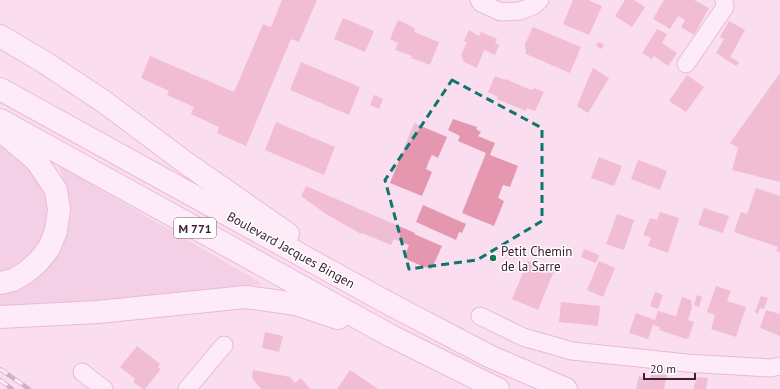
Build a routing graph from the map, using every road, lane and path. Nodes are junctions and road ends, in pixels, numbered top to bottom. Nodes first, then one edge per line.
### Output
1 (479, 0) edge
2 (540, 0) edge
3 (724, 0) edge
4 (0, 36) edge
5 (686, 64) dead end
6 (0, 89) edge
7 (0, 120) edge
8 (0, 130) edge
9 (0, 283) edge
10 (386, 302) junction
11 (480, 316) dead end
12 (0, 318) edge
13 (391, 336) junction
14 (224, 345) dead end
15 (780, 366) edge
16 (82, 372) dead end
17 (104, 389) edge
18 (187, 389) edge
19 (498, 389) edge
20 (566, 389) edge

1 - 2 street
3 - 5 street
4 - 10 highway
6 - 10 highway, Boulevard Jacques Bingen / M 771
7 - 13 highway, Boulevard Jacques Bingen / M 771
8 - 9 highway
10 - 20 highway, Boulevard Jacques Bingen / M 771
11 - 15 street
12 - 13 highway
13 - 19 highway, Boulevard Jacques Bingen / M 771
14 - 18 street
16 - 17 street

